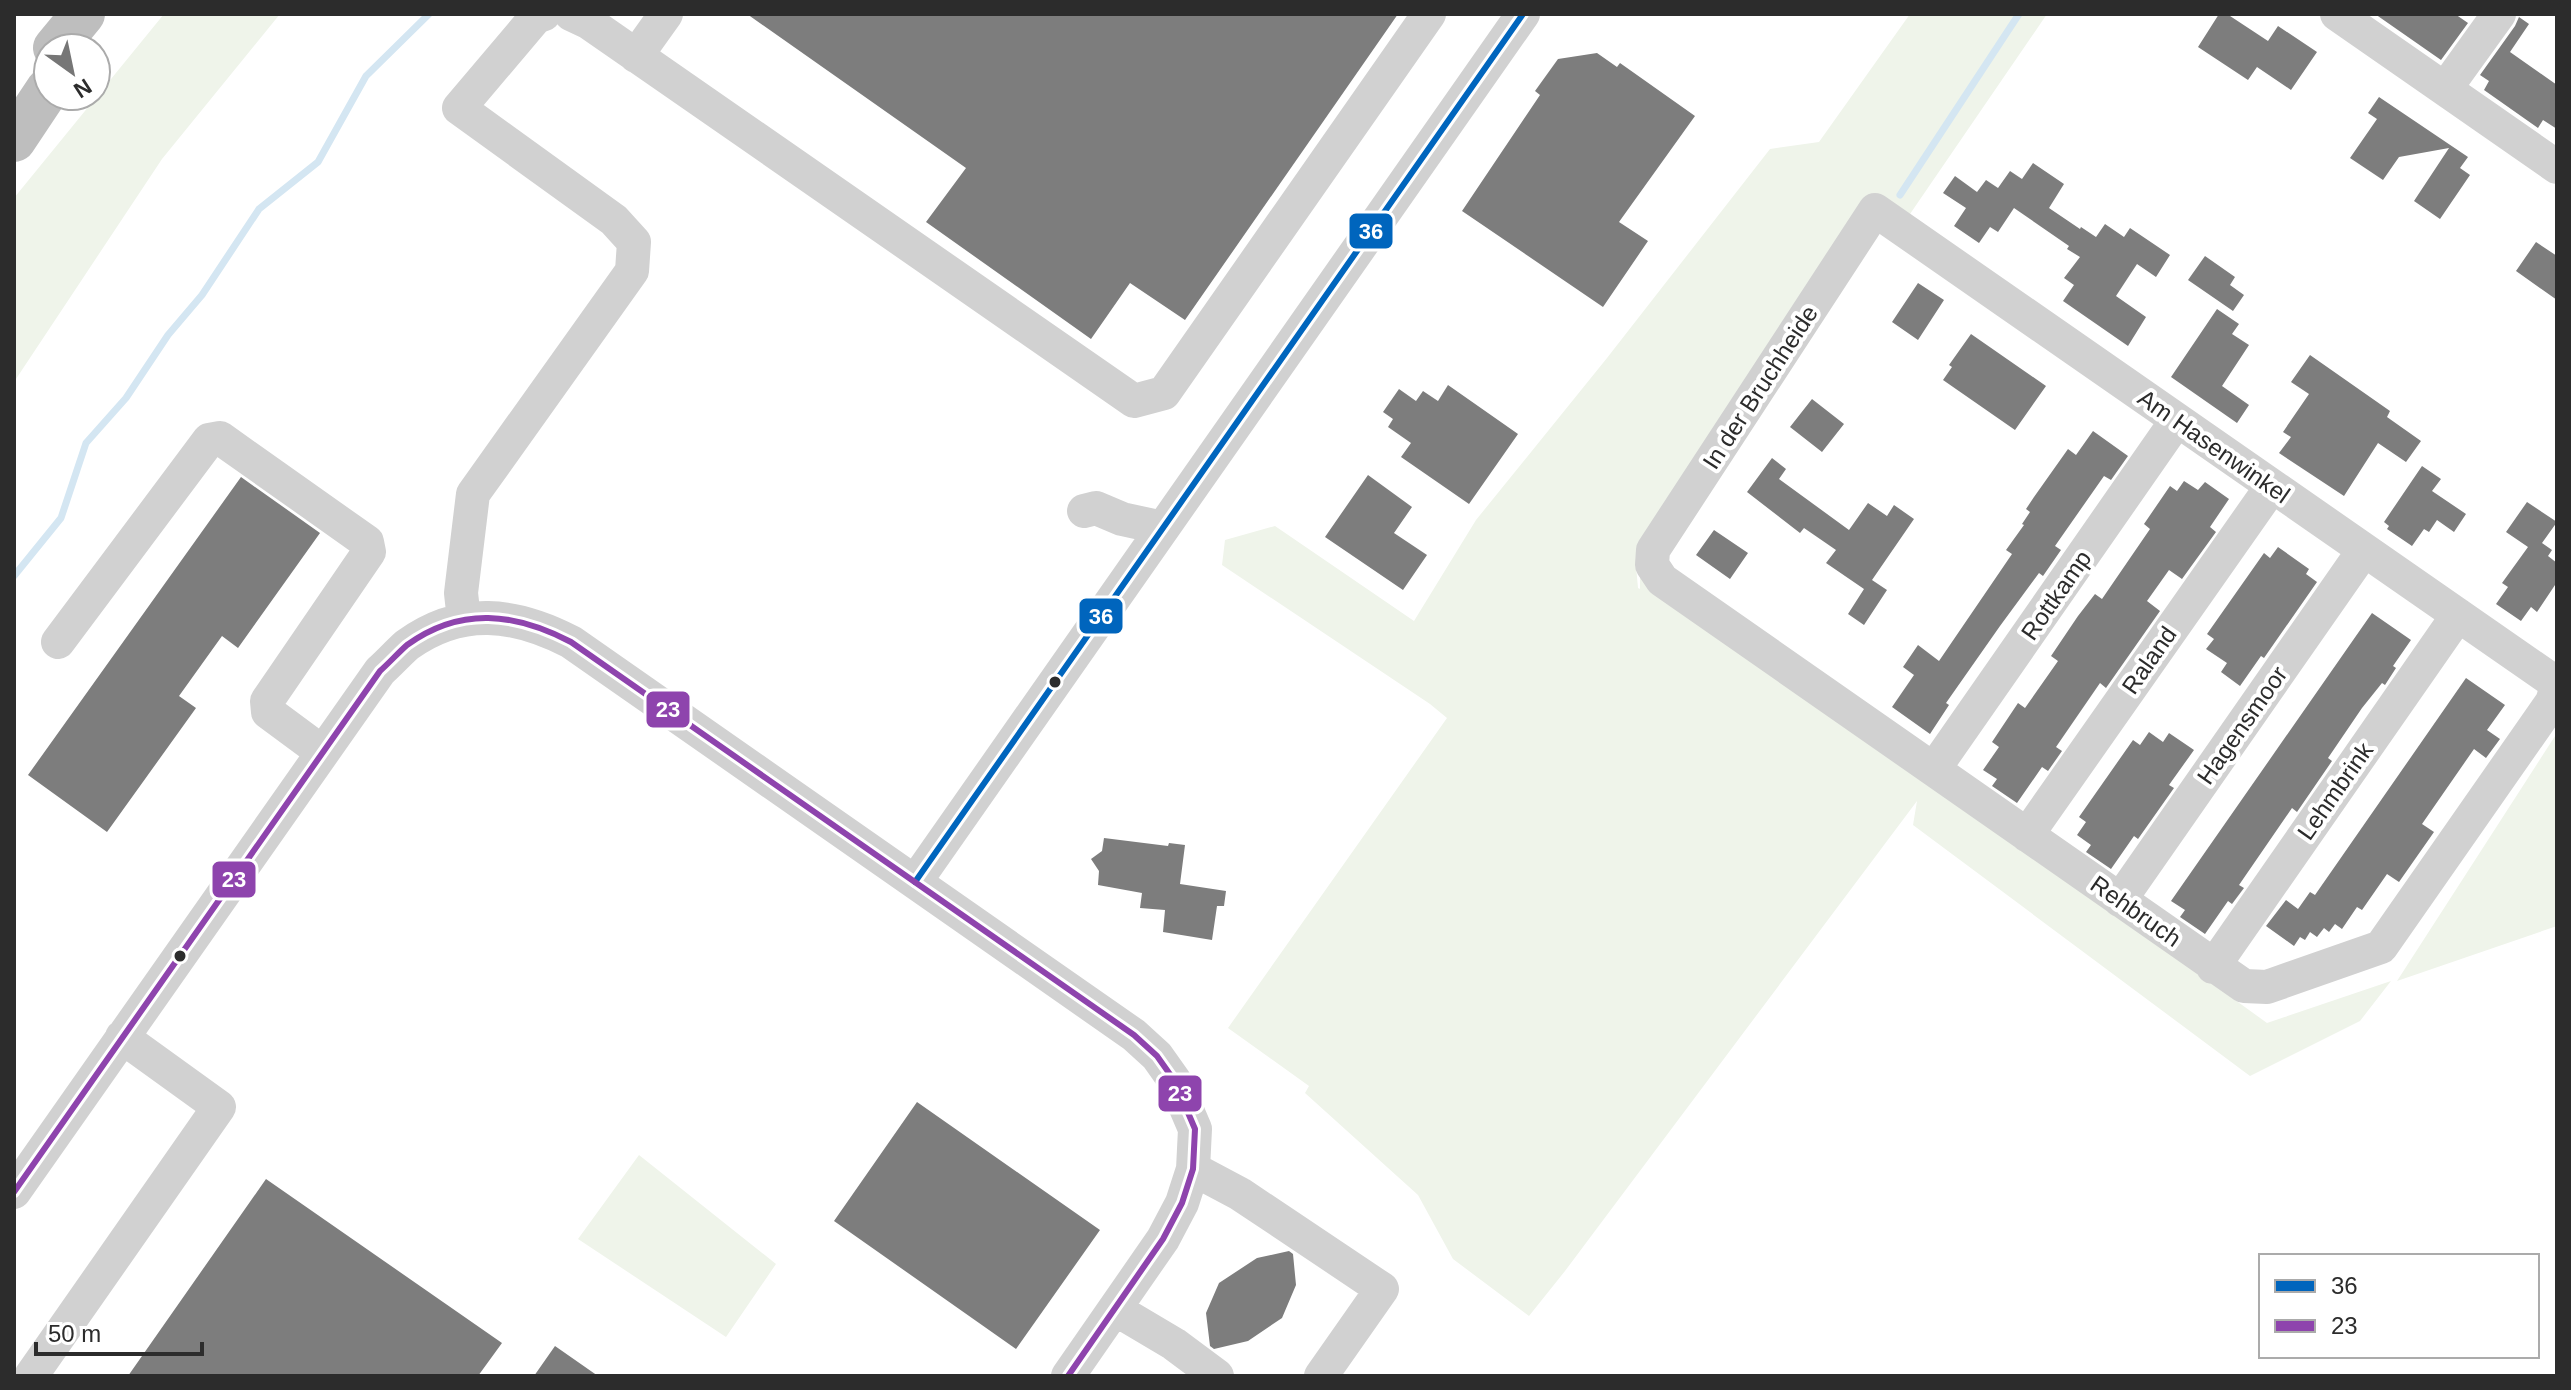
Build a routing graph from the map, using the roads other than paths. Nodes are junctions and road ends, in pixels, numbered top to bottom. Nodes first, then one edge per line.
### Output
1 (83, 14) edge
2 (98, 14) edge
3 (544, 14) edge
4 (571, 14) edge
5 (666, 14) edge
6 (1429, 14) edge
7 (1523, 14) edge
8 (2337, 14) edge
9 (2499, 14) edge
10 (68, 32) edge
11 (86, 32) edge
12 (636, 56) junction
13 (32, 76) edge
14 (2445, 89) junction
15 (14, 98) edge
16 (33, 112) edge
17 (14, 140) edge
18 (2555, 162) edge
19 (1875, 210) joint
20 (2177, 420) junction
21 (2272, 486) junction
22 (1084, 511) dead end
23 (1163, 528) junction
24 (2364, 550) junction
25 (1652, 565) joint
26 (2458, 615) junction
27 (464, 620) junction
28 (58, 642) dead end
29 (2555, 678) edge
30 (322, 752) junction
31 (1934, 769) junction
32 (2027, 835) junction
33 (915, 882) junction
34 (2120, 900) junction
35 (2213, 967) junction
36 (122, 1037) junction
37 (1193, 1169) junction
38 (14, 1192) edge
39 (1115, 1309) junction
40 (31, 1376) edge
41 (1068, 1376) edge
42 (1217, 1376) edge
43 (1321, 1376) edge

1 - 10 highway
2 - 11 highway
3 - 27 street
4 - 12 street
5 - 12 street
6 - 12 street
7 - 23 street
8 - 14 street
9 - 14 street
13 - 15 highway
14 - 18 street
16 - 17 highway
19 - 20 street, Am Hasenwinkel
19 - 25 street, In der Bruchheide
20 - 21 street, Am Hasenwinkel
20 - 31 street, Rottkamp
21 - 24 street, Am Hasenwinkel
21 - 32 street, Raland
22 - 23 street
23 - 33 street
24 - 26 street, Am Hasenwinkel
24 - 34 street, Hagensmoor
25 - 31 street, Rehbruch
26 - 29 street, Am Hasenwinkel
26 - 35 street, Lehmbrink
27 - 30 street
27 - 33 street
28 - 30 street
29 - 35 street, Rehbruch
30 - 36 street
31 - 32 street, Rehbruch
32 - 34 street, Rehbruch
33 - 37 street
34 - 35 street, Rehbruch
36 - 38 street
36 - 40 street
37 - 39 street
37 - 43 street
39 - 41 street
39 - 42 street

